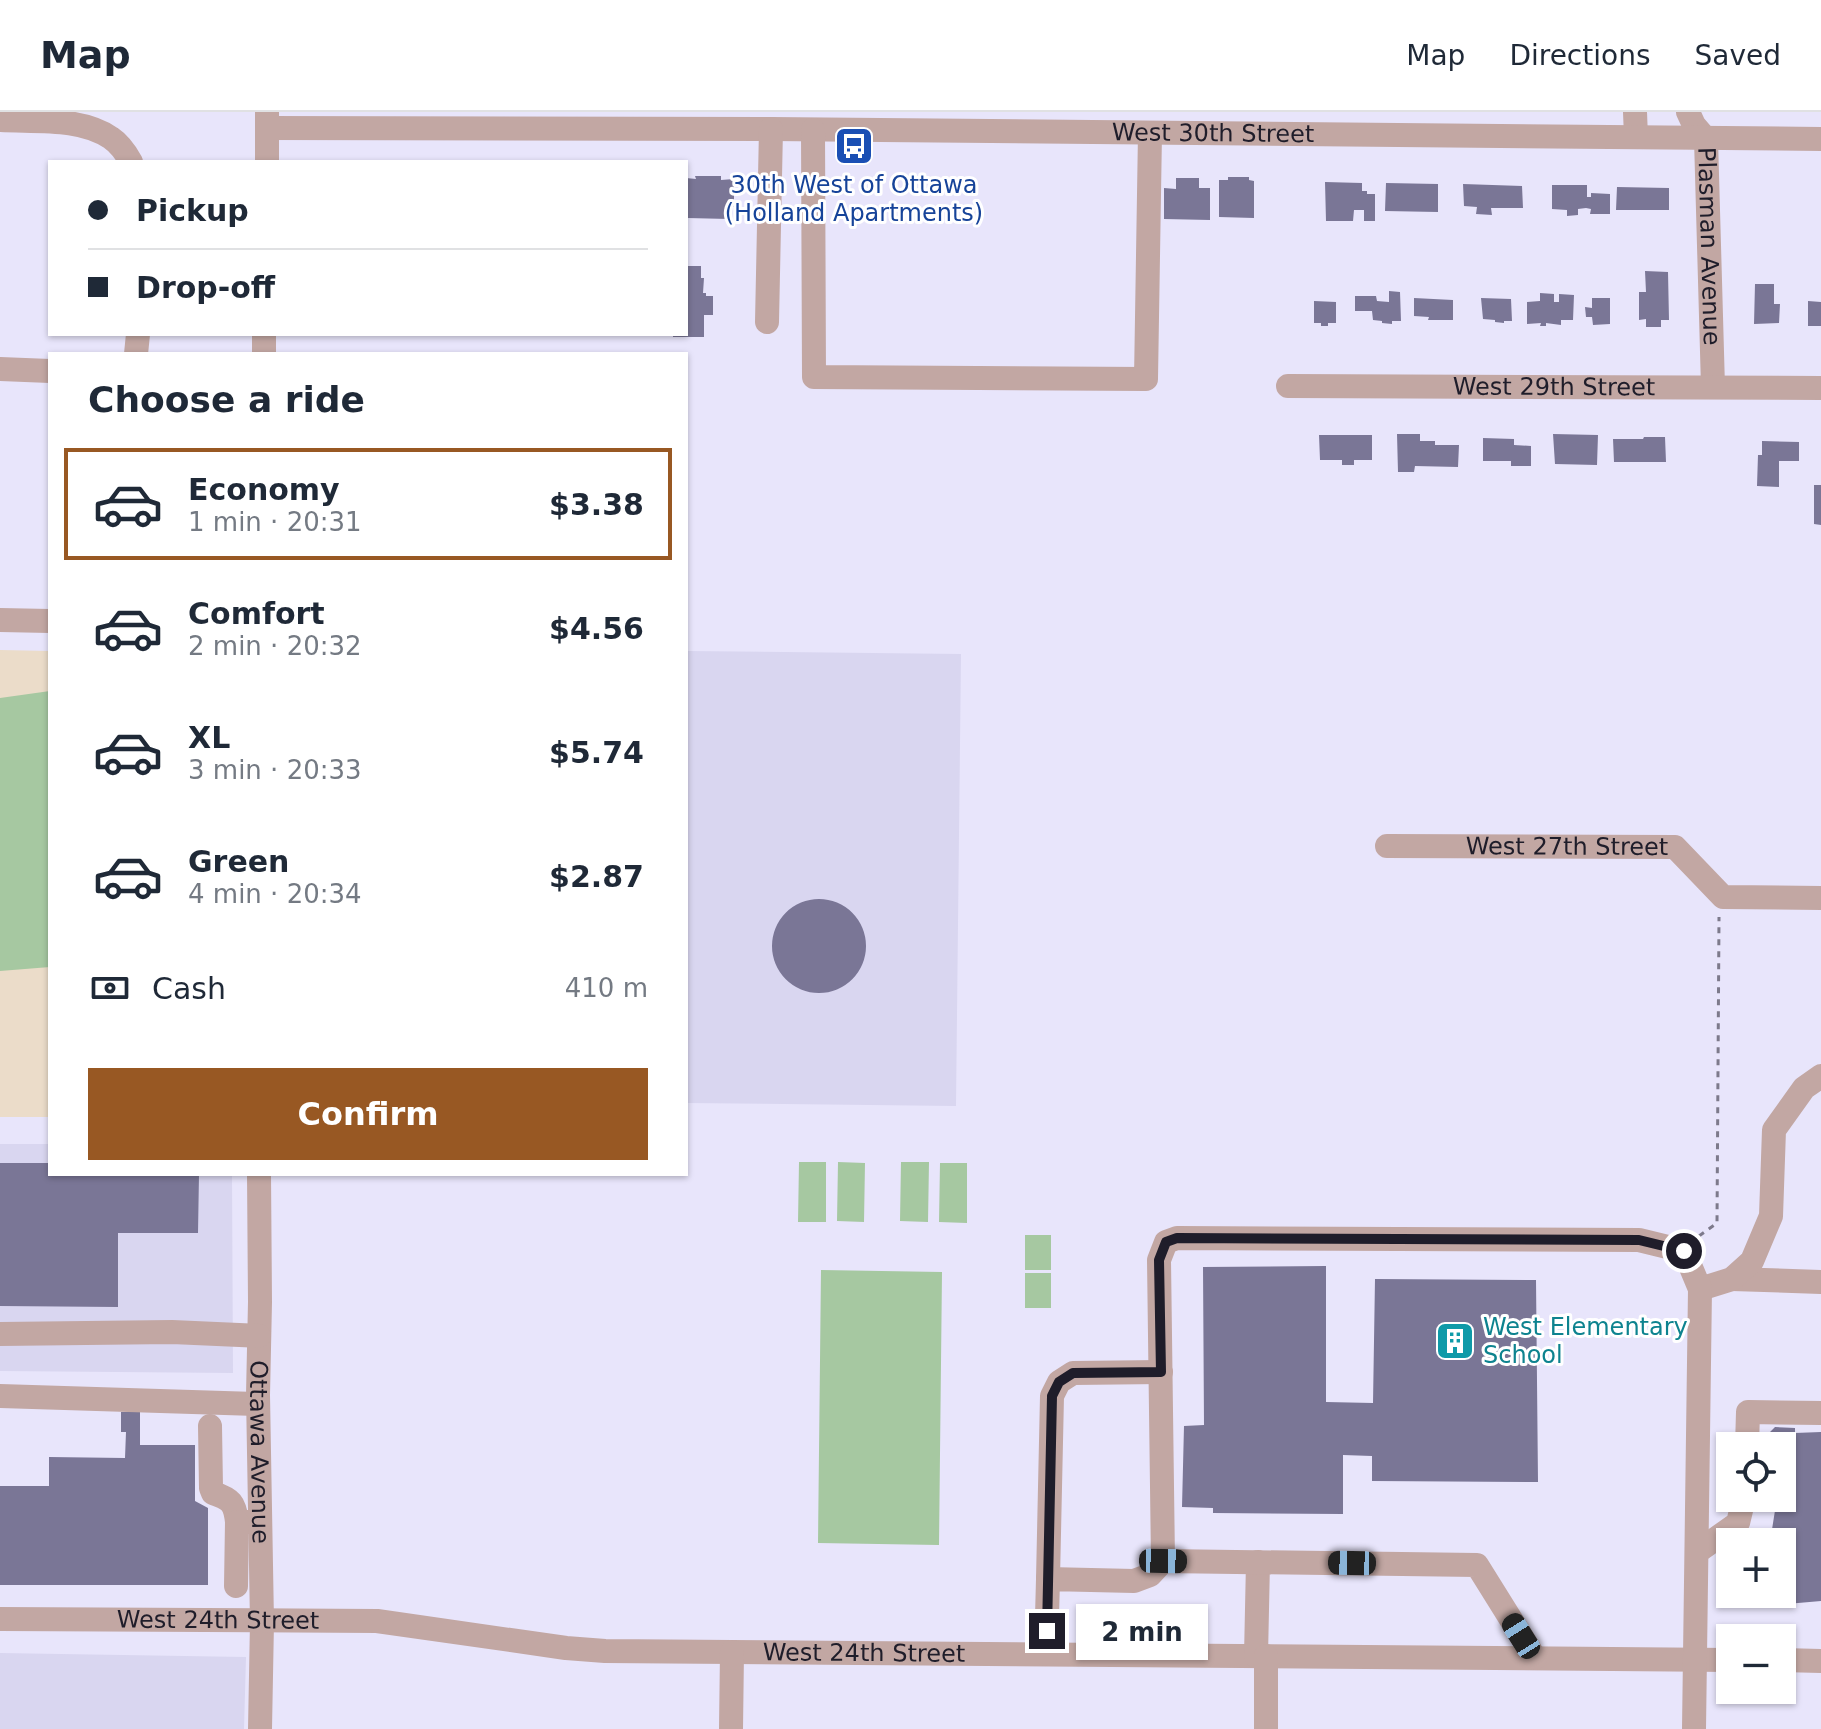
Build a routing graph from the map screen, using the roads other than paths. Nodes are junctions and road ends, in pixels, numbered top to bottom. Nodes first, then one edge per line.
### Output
1 (1635, 112) edge
2 (1688, 112) edge
3 (0, 120) edge
4 (267, 120) edge
5 (771, 129) junction
6 (813, 130) junction
7 (1150, 133) junction
8 (1636, 137) junction
9 (1706, 139) junction
10 (1821, 139) edge
11 (130, 160) edge
12 (267, 160) edge
13 (767, 322) dead end
14 (0, 369) edge
15 (48, 371) edge
16 (1288, 386) dead end
17 (1713, 387) junction
18 (1821, 388) edge
19 (0, 620) edge
20 (48, 621) edge
21 (1387, 846) dead end
22 (1821, 898) edge
23 (1821, 1076) edge
24 (259, 1176) edge
25 (1732, 1279) junction
26 (1821, 1282) edge
27 (1700, 1289) junction
28 (0, 1334) edge
29 (259, 1336) junction
30 (1161, 1372) junction
31 (0, 1396) edge
32 (258, 1404) junction
33 (1821, 1413) edge
34 (210, 1426) dead end
35 (1747, 1432) edge
36 (1741, 1512) edge
37 (248, 1522) junction
38 (1697, 1552) junction
39 (1163, 1561) junction
40 (1258, 1562) junction
41 (1048, 1579) junction
42 (236, 1586) dead end
43 (0, 1619) edge
44 (262, 1622) junction
45 (732, 1652) junction
46 (1046, 1654) junction
47 (1261, 1656) junction
48 (1535, 1658) junction
49 (1696, 1660) junction
50 (1716, 1660) edge
51 (1796, 1660) edge
52 (1821, 1661) edge
53 (260, 1729) edge
54 (731, 1729) edge
55 (1266, 1729) edge
56 (1694, 1729) edge

1 - 8 street
2 - 9 street, Plasman Avenue
3 - 11 street
4 - 5 street, West 30th Street
4 - 12 street
5 - 6 street, West 30th Street
5 - 13 street
6 - 7 street, West 30th Street
6 - 7 street
7 - 8 street, West 30th Street
8 - 9 street, West 30th Street
9 - 10 street, West 30th Street
9 - 17 street, Plasman Avenue
14 - 15 street
16 - 17 street, West 29th Street
17 - 18 street, West 29th Street
19 - 20 street
21 - 22 street, West 27th Street
23 - 25 street
24 - 29 street, Ottawa Avenue
25 - 26 street
25 - 27 street
27 - 30 street
27 - 38 street
28 - 29 street
29 - 32 street, Ottawa Avenue
30 - 39 street
30 - 41 street
31 - 32 street
32 - 37 street, Ottawa Avenue
33 - 35 street
34 - 37 street
36 - 38 street
37 - 42 street
37 - 44 street, Ottawa Avenue
38 - 49 street
39 - 40 street
39 - 41 street
40 - 47 street
40 - 48 street
41 - 46 street
43 - 44 street, West 24th Street
44 - 45 street, West 24th Street
44 - 53 street, Ottawa Avenue
45 - 46 street, West 24th Street
45 - 54 street
46 - 47 street, West 24th Street
47 - 48 street, West 24th Street
47 - 55 street
48 - 49 street, West 24th Street
49 - 50 street, West 24th Street
49 - 56 street
51 - 52 street

